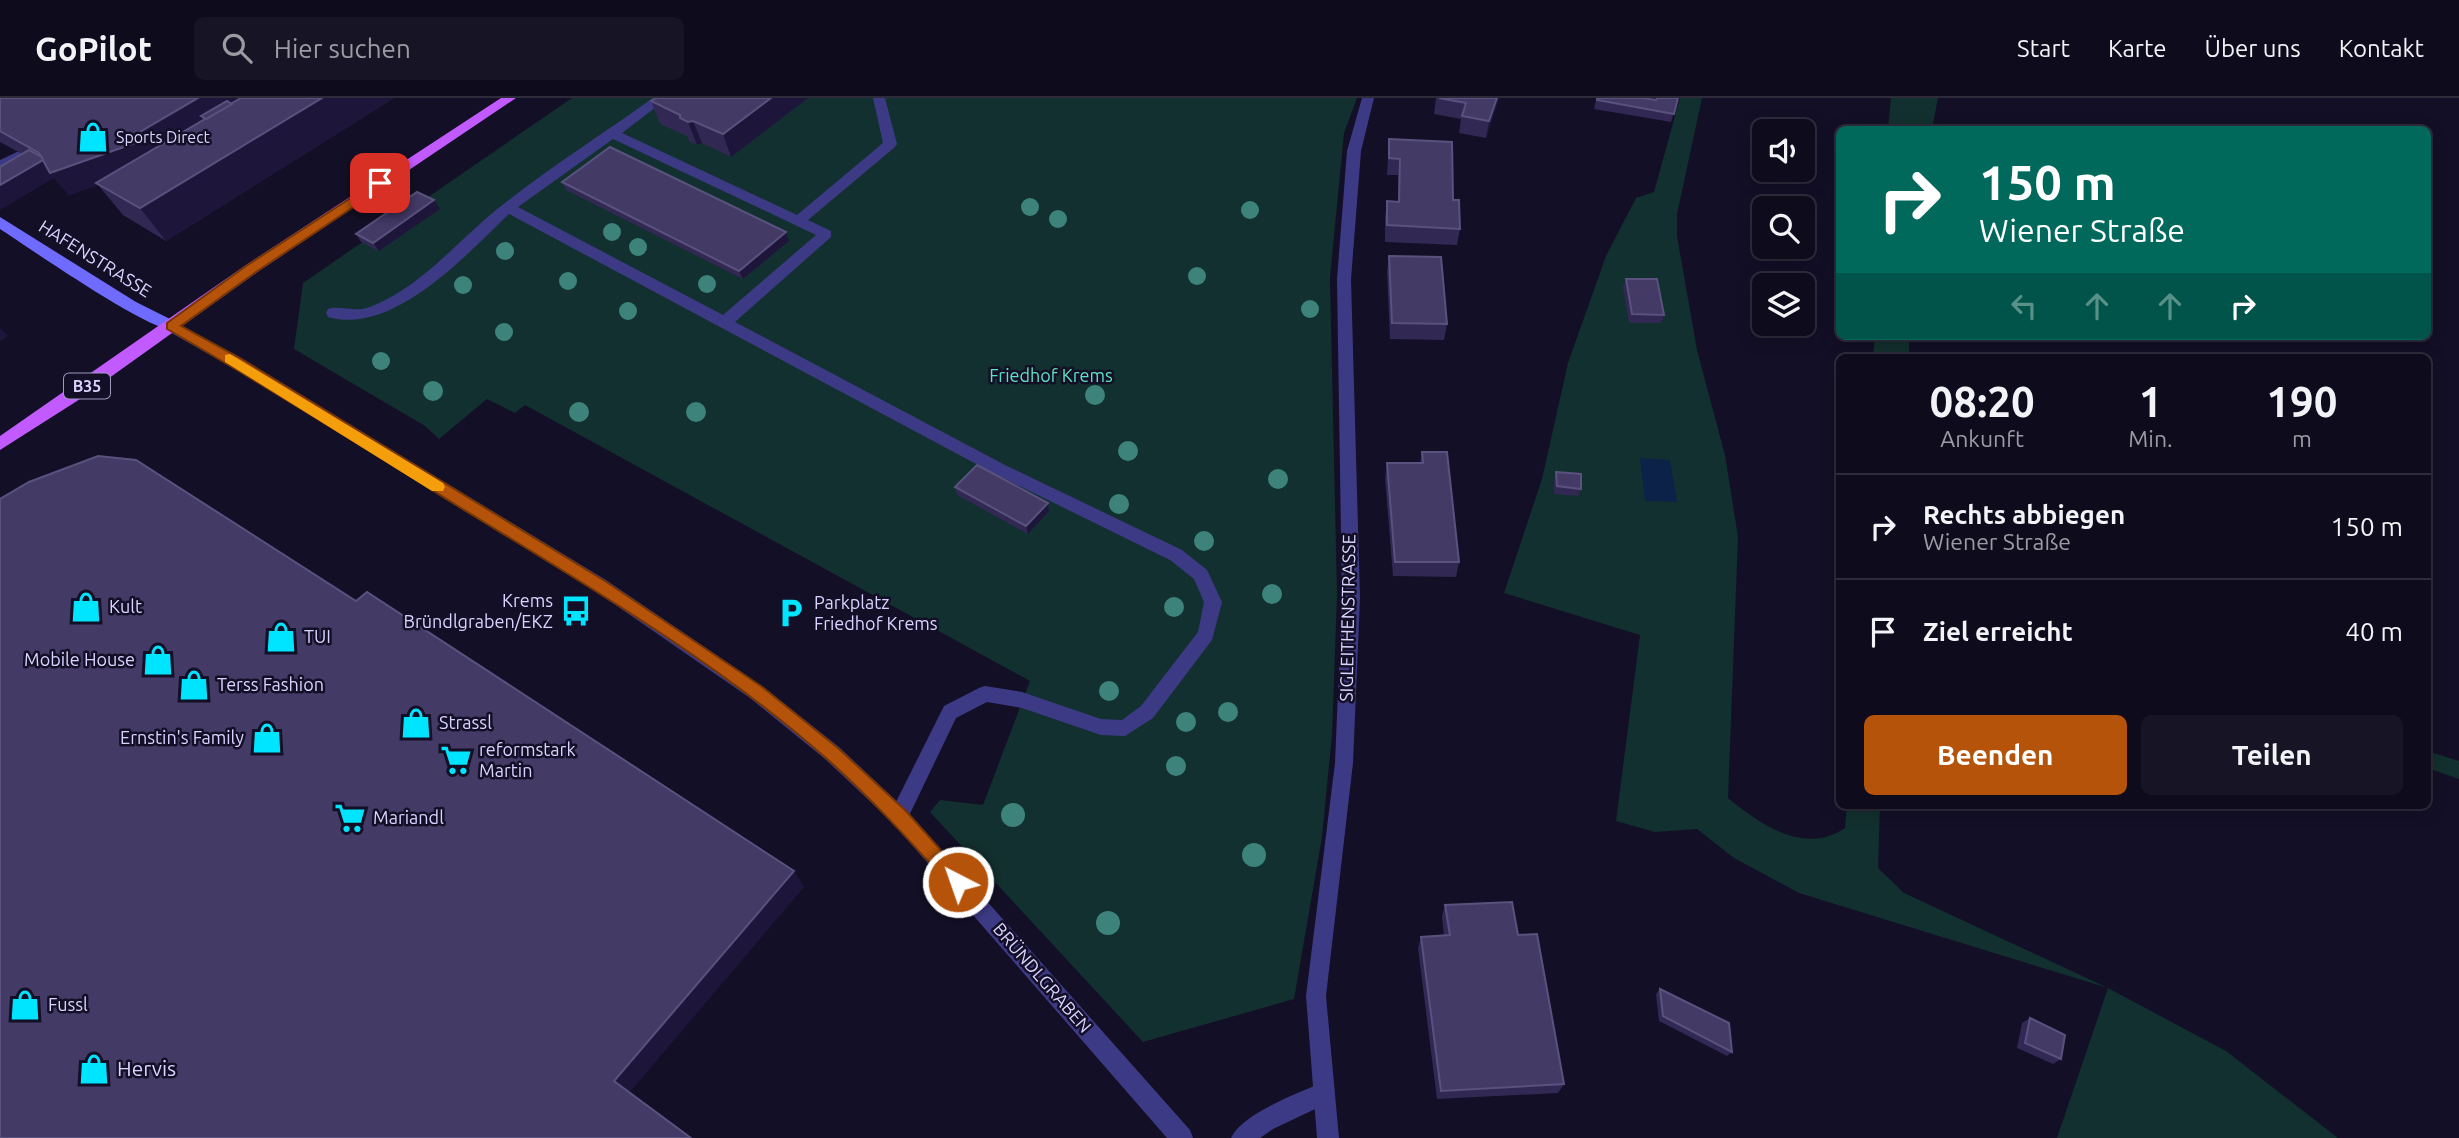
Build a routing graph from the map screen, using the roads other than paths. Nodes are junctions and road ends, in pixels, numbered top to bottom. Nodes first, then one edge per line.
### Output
1 (510, 98) edge
2 (662, 98) edge
3 (879, 98) edge
4 (1368, 98) edge
5 (612, 133) junction
6 (21, 154) edge
7 (0, 166) edge
8 (508, 207) junction
9 (798, 221) junction
10 (0, 222) edge
11 (333, 313) dead end
12 (724, 323) junction
13 (171, 326) junction
14 (0, 444) edge
15 (900, 816) junction
16 (1324, 1093) junction
17 (1182, 1138) edge
18 (1242, 1138) edge
19 (1328, 1138) edge

1 - 13 main road, B35
2 - 5 street
3 - 9 street
4 - 16 street, SIGLEITHENSTRASSE
5 - 8 street
5 - 9 street
6 - 7 street
8 - 11 street
8 - 12 street
9 - 12 street
10 - 13 street, HAFENSTRASSE
12 - 15 street
13 - 14 main road, B35
13 - 15 street, BRÜNDLGRABEN
15 - 17 street, BRÜNDLGRABEN
16 - 18 street
16 - 19 street, SIGLEITHENSTRASSE

